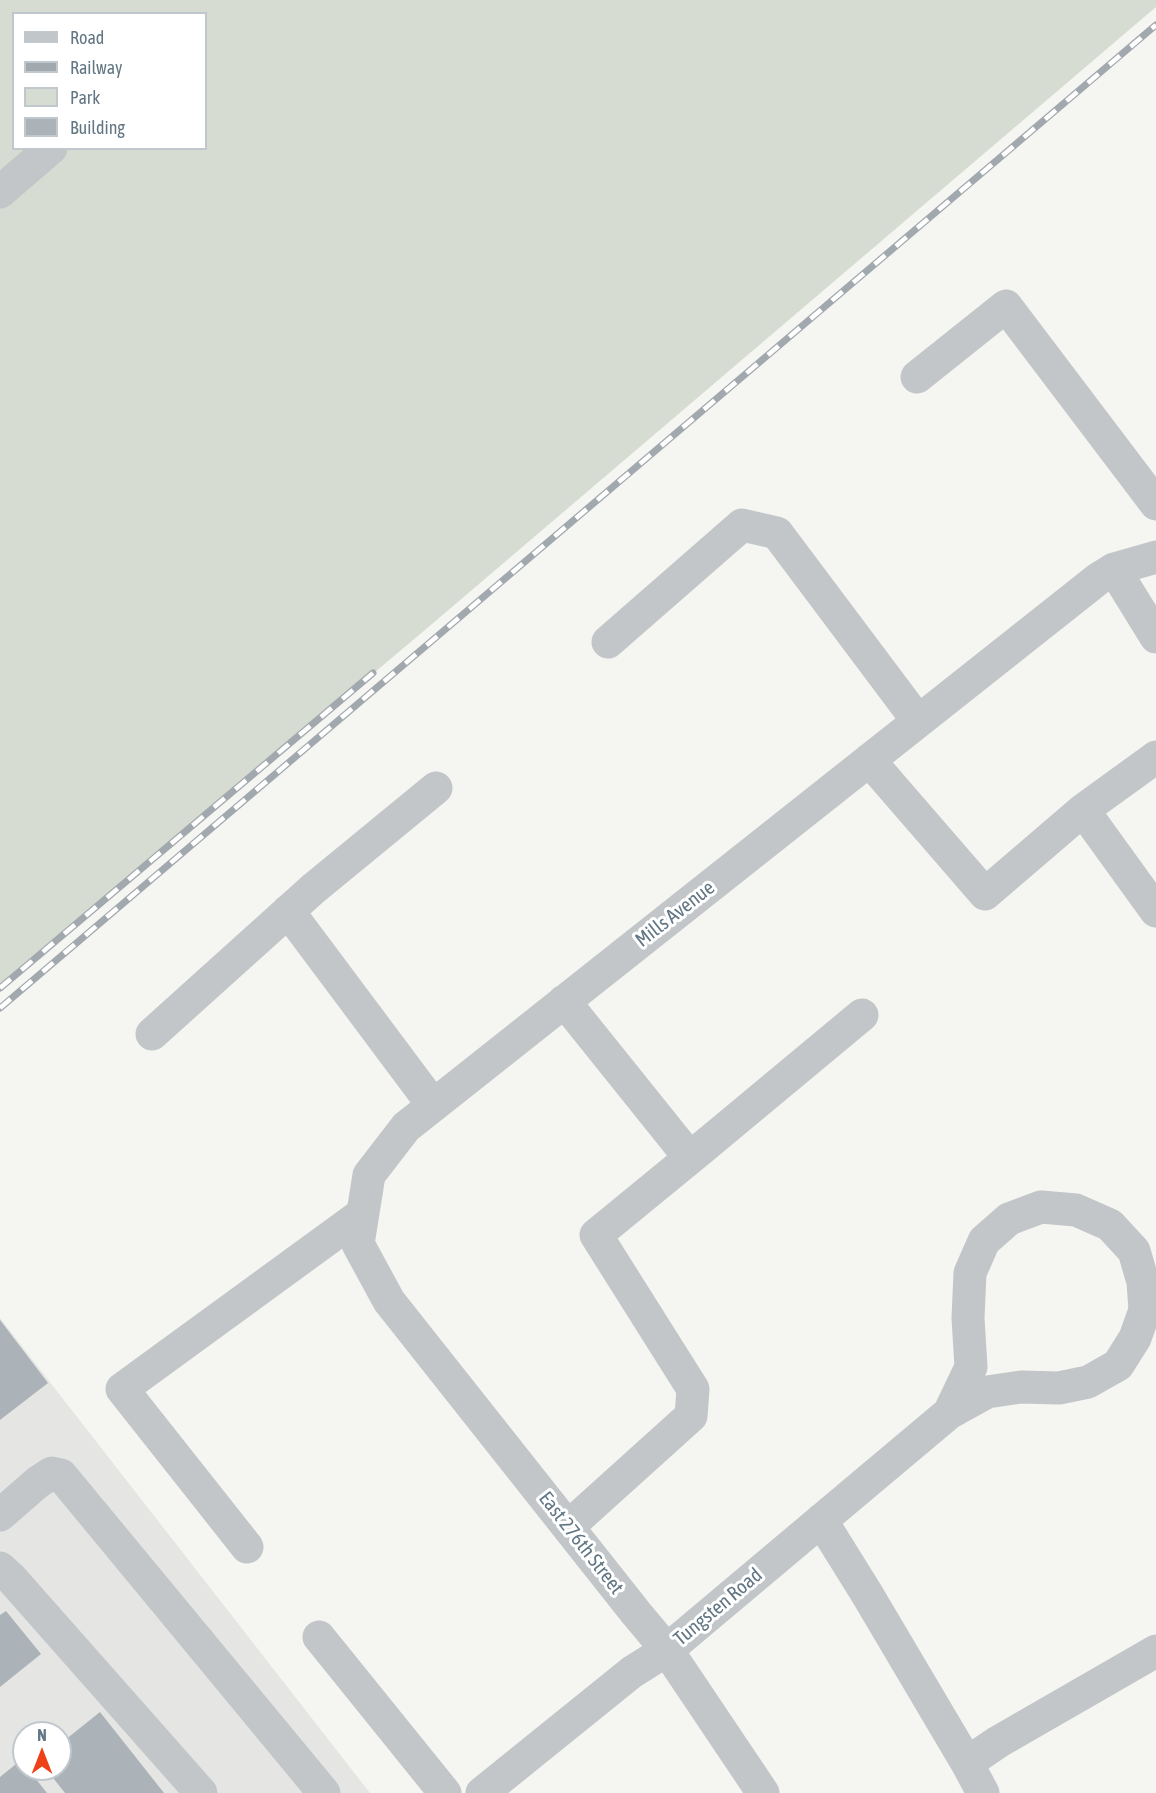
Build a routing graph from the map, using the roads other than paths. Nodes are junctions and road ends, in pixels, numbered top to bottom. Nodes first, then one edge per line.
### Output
1 (49, 150) edge
2 (0, 192) edge
3 (917, 377) dead end
4 (1156, 504) edge
5 (1156, 557) edge
6 (1106, 574) junction
7 (1156, 637) edge
8 (608, 642) dead end
9 (918, 721) junction
10 (1156, 757) edge
11 (869, 760) junction
12 (436, 788) dead end
13 (1083, 810) junction
14 (1147, 877) edge
15 (288, 911) junction
16 (1156, 911) edge
17 (564, 1001) junction
18 (862, 1015) dead end
19 (152, 1034) dead end
20 (433, 1105) junction
21 (690, 1158) junction
22 (362, 1214) junction
23 (389, 1301) joint
24 (949, 1413) junction
25 (0, 1515) edge
26 (821, 1520) junction
27 (568, 1526) junction
28 (247, 1547) dead end
29 (0, 1568) edge
30 (319, 1637) dead end
31 (667, 1650) junction
32 (1156, 1651) edge
33 (967, 1763) junction
34 (201, 1793) edge
35 (324, 1793) edge
36 (445, 1793) edge
37 (482, 1793) edge
38 (763, 1793) edge
39 (983, 1793) edge

1 - 2 street
3 - 4 street
5 - 6 street
6 - 7 street
6 - 9 street, Mills Avenue
8 - 9 street
9 - 11 street, Mills Avenue
10 - 13 street
11 - 13 street
11 - 17 street, Mills Avenue
12 - 15 street
13 - 14 street
14 - 16 street
15 - 19 street
15 - 20 street
17 - 20 street, Mills Avenue
17 - 21 street
18 - 21 street
20 - 22 street, Mills Avenue
21 - 27 street
22 - 23 street, Mills Avenue
22 - 28 street
23 - 27 street, East 276th Street
24 - 24 street, Tungsten Road
24 - 26 street, Tungsten Road
25 - 35 street
26 - 31 street, Tungsten Road
26 - 33 street
27 - 31 street, East 276th Street
29 - 34 street
30 - 36 street
31 - 37 street, Tungsten Road
31 - 38 street, East 276th Street
32 - 33 street
33 - 39 street

